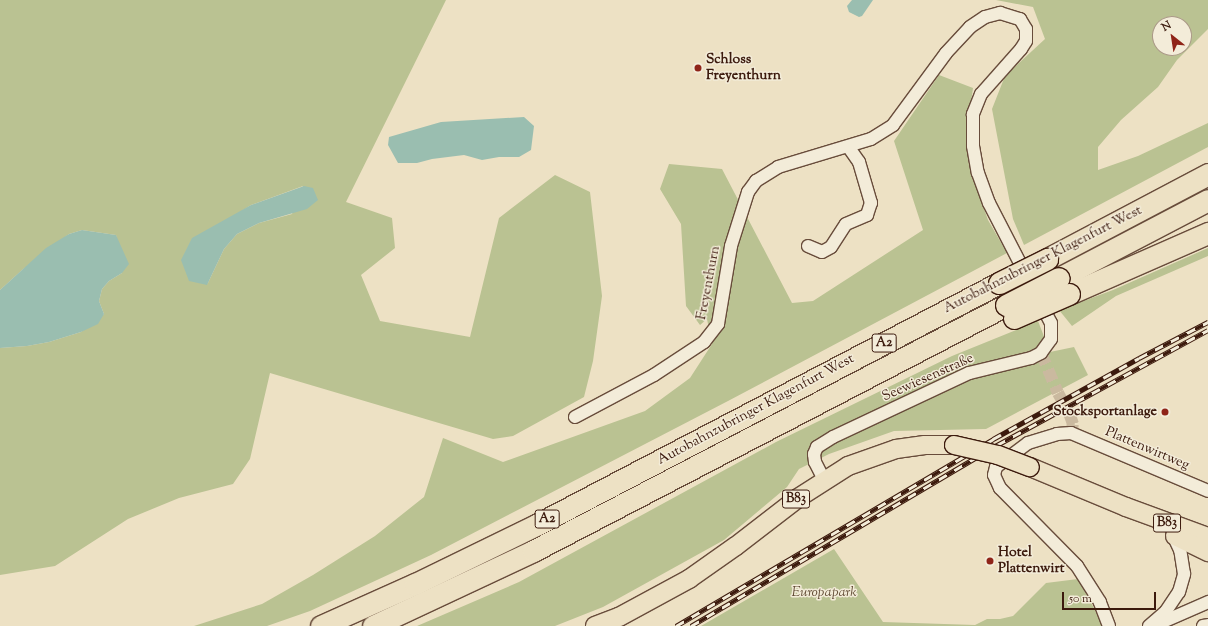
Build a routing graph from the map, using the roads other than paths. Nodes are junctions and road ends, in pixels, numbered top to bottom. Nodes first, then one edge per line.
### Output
1 (848, 146) junction
2 (1208, 174) edge
3 (1208, 200) edge
4 (1208, 233) edge
5 (808, 246) dead end
6 (1064, 286) junction
7 (575, 417) dead end
8 (824, 480) junction
9 (1208, 491) edge
10 (1126, 507) junction
11 (1173, 535) junction
12 (1208, 537) edge
13 (1208, 552) edge
14 (1208, 602) edge
15 (1208, 625) edge
16 (321, 626) edge
17 (373, 626) edge
18 (595, 626) edge
19 (1109, 626) edge
20 (1149, 626) edge
21 (1153, 626) edge
22 (1203, 626) edge

1 - 5 street
1 - 7 street, Freyenthurn
1 - 8 street, Seewiesenstraße
2 - 16 highway, Autobahnzubringer Klagenfurt West / A2, bridge
3 - 6 highway, Autobahnzubringer Klagenfurt West / A2
4 - 6 highway
6 - 17 highway, Autobahnzubringer Klagenfurt West / A2, bridge
8 - 10 main road, B83, bridge
8 - 18 main road, B83
9 - 19 street, Plattenwirtweg
10 - 11 main road, B83
10 - 12 main road, B83
11 - 13 main road, B83
11 - 20 street
14 - 21 street
15 - 22 street

